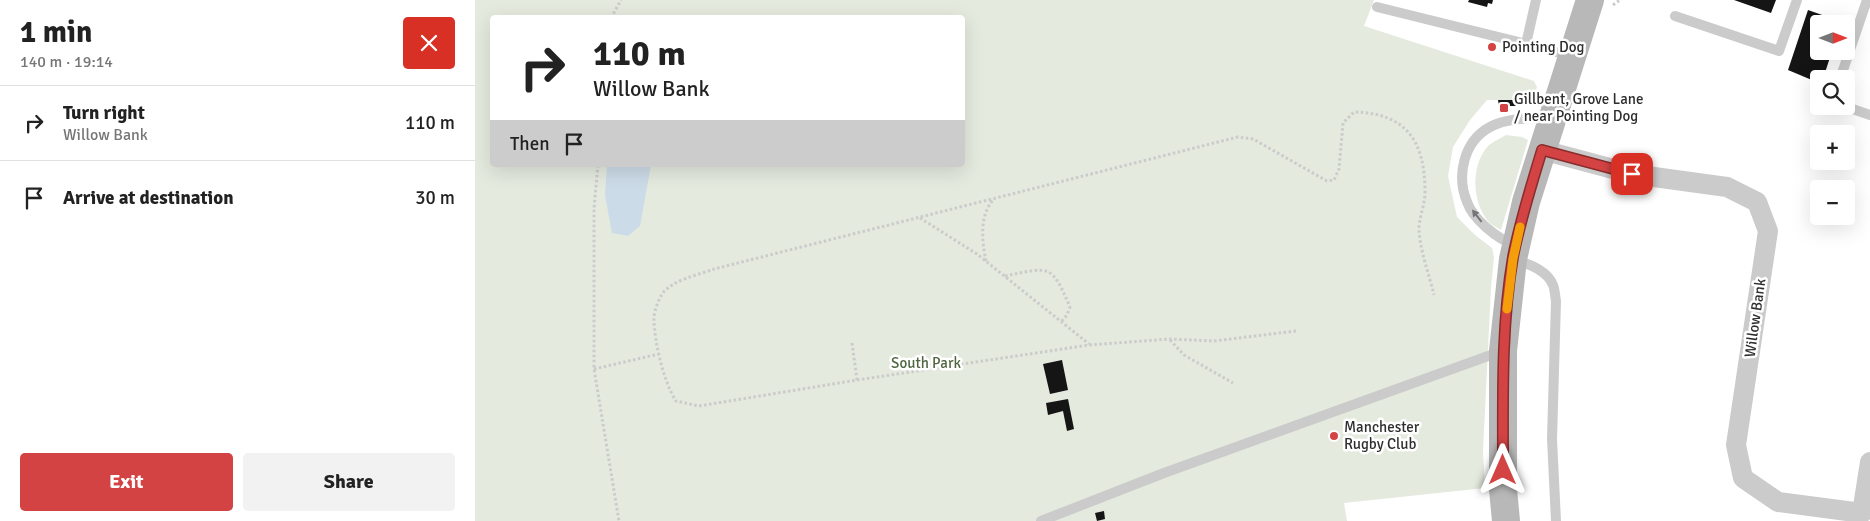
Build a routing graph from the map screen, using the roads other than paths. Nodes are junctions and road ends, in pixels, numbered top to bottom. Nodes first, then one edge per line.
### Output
1 (1536, 0) edge
2 (1589, 0) edge
3 (1797, 0) edge
4 (1867, 0) edge
5 (1377, 7) dead end
6 (1675, 16) dead end
7 (1526, 44) junction
8 (1572, 56) junction
9 (1843, 70) edge
10 (1855, 110) edge
11 (1870, 115) edge
12 (1553, 116) junction
13 (1542, 150) junction
14 (1514, 252) junction
15 (1503, 351) junction
16 (1870, 462) edge
17 (1041, 521) edge
18 (1506, 521) edge
19 (1556, 521) edge

1 - 7 lane
2 - 8 main road
3 - 6 lane
4 - 9 lane
5 - 7 lane
7 - 8 lane
8 - 12 main road
10 - 11 lane
12 - 13 main road
14 -> 12 lane
13 - 14 main road
13 - 16 street, Willow Bank
14 - 15 main road
14 - 19 lane
15 - 17 lane
15 - 18 main road

